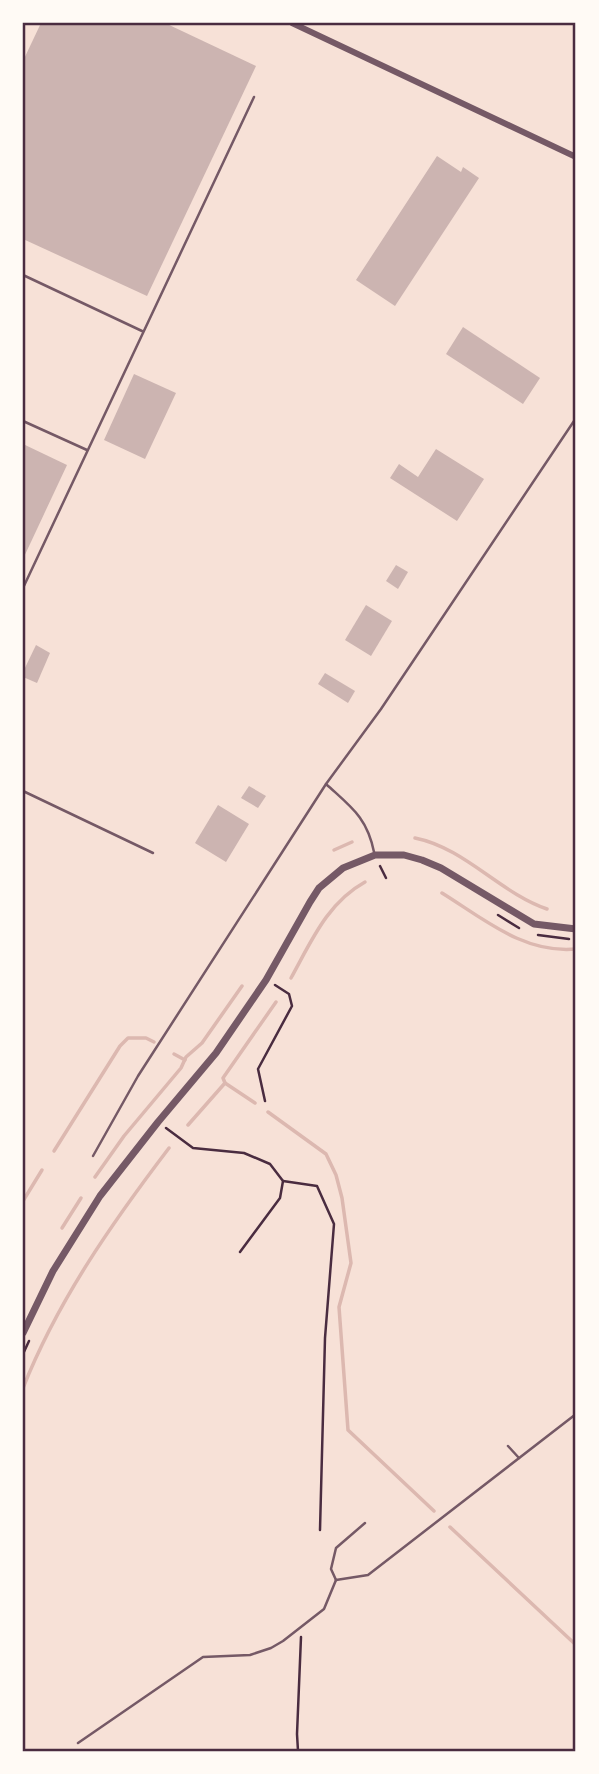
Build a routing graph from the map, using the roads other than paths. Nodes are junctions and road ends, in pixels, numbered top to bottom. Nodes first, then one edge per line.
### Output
1 (292, 23) edge
2 (254, 97) dead end
3 (576, 157) edge
4 (23, 275) edge
5 (142, 331) junction
6 (576, 418) edge
7 (23, 421) edge
8 (87, 450) junction
9 (23, 588) edge
10 (326, 783) junction
11 (23, 791) edge
12 (153, 853) dead end
13 (374, 855) junction
14 (576, 929) edge
15 (93, 1156) dead end
16 (23, 1333) edge
17 (576, 1414) edge
18 (508, 1446) dead end
19 (519, 1458) junction
20 (365, 1523) dead end
21 (336, 1580) junction
22 (78, 1743) dead end

1 - 3 street
2 - 5 lane
4 - 5 lane
5 - 8 lane
6 - 10 lane
7 - 8 lane
8 - 9 lane
10 - 13 lane
10 - 15 lane
11 - 12 lane
13 - 14 street
13 - 16 street
17 - 19 lane
18 - 19 lane
19 - 21 lane
20 - 21 lane
21 - 22 lane

